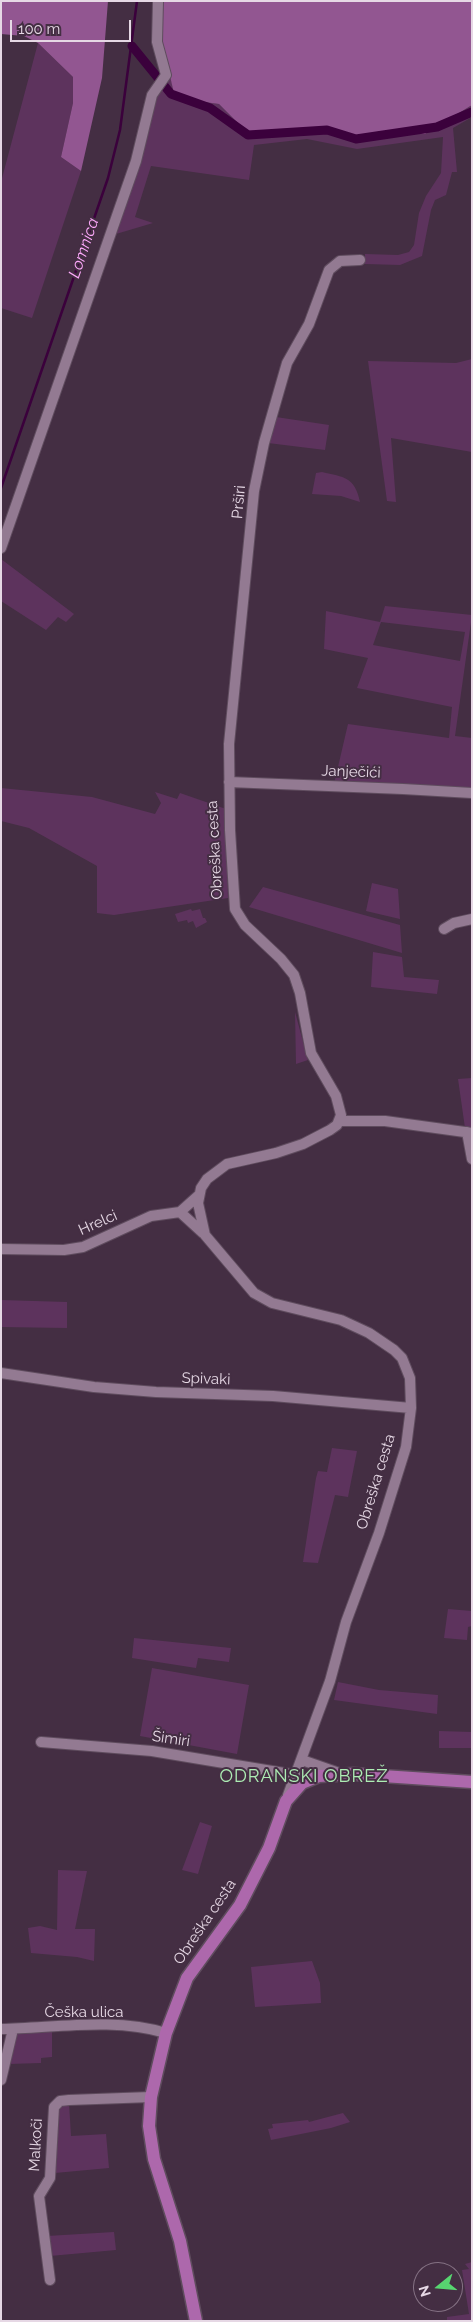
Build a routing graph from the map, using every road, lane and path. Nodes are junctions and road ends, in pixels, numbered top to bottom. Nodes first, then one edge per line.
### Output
1 (158, 1) edge
2 (360, 260) dead end
3 (1, 548) edge
4 (229, 782) junction
5 (472, 793) edge
6 (472, 919) edge
7 (444, 929) dead end
8 (339, 1121) junction
9 (469, 1132) edge
10 (472, 1159) edge
11 (199, 1195) junction
12 (180, 1212) junction
13 (205, 1235) junction
14 (1, 1249) edge
15 (1, 1373) edge
16 (411, 1408) junction
17 (41, 1742) dead end
18 (302, 1760) junction
19 (343, 1774) junction
20 (296, 1775) junction
21 (472, 1782) edge
22 (286, 1801) junction
23 (1, 2029) edge
24 (12, 2029) junction
25 (166, 2033) junction
26 (1, 2080) edge
27 (150, 2097) junction
28 (50, 2280) dead end
29 (196, 2321) edge

1 - 3 street
2 - 4 street, Prširi
4 - 5 street, Janječići
4 - 8 street, Obreška cesta
6 - 7 street
8 - 9 street
8 - 11 street
9 - 10 street
11 - 12 street
11 - 13 street, Obreška cesta
12 - 13 street
12 - 14 street, Hrelci
13 - 16 street, Obreška cesta
15 - 16 street, Spivaki
16 - 18 street, Obreška cesta
17 - 20 street, Šimiri
18 - 19 street
18 - 20 street, Obreška cesta
19 - 21 main road
19 - 22 main road
20 - 22 street, Obreška cesta
22 - 25 main road, Obreška cesta
23 - 24 street, Češka ulica
24 - 25 street, Češka ulica
24 - 26 street
25 - 27 main road, Obreška cesta
27 - 28 street, Malkoči
27 - 29 main road, Obreška cesta

